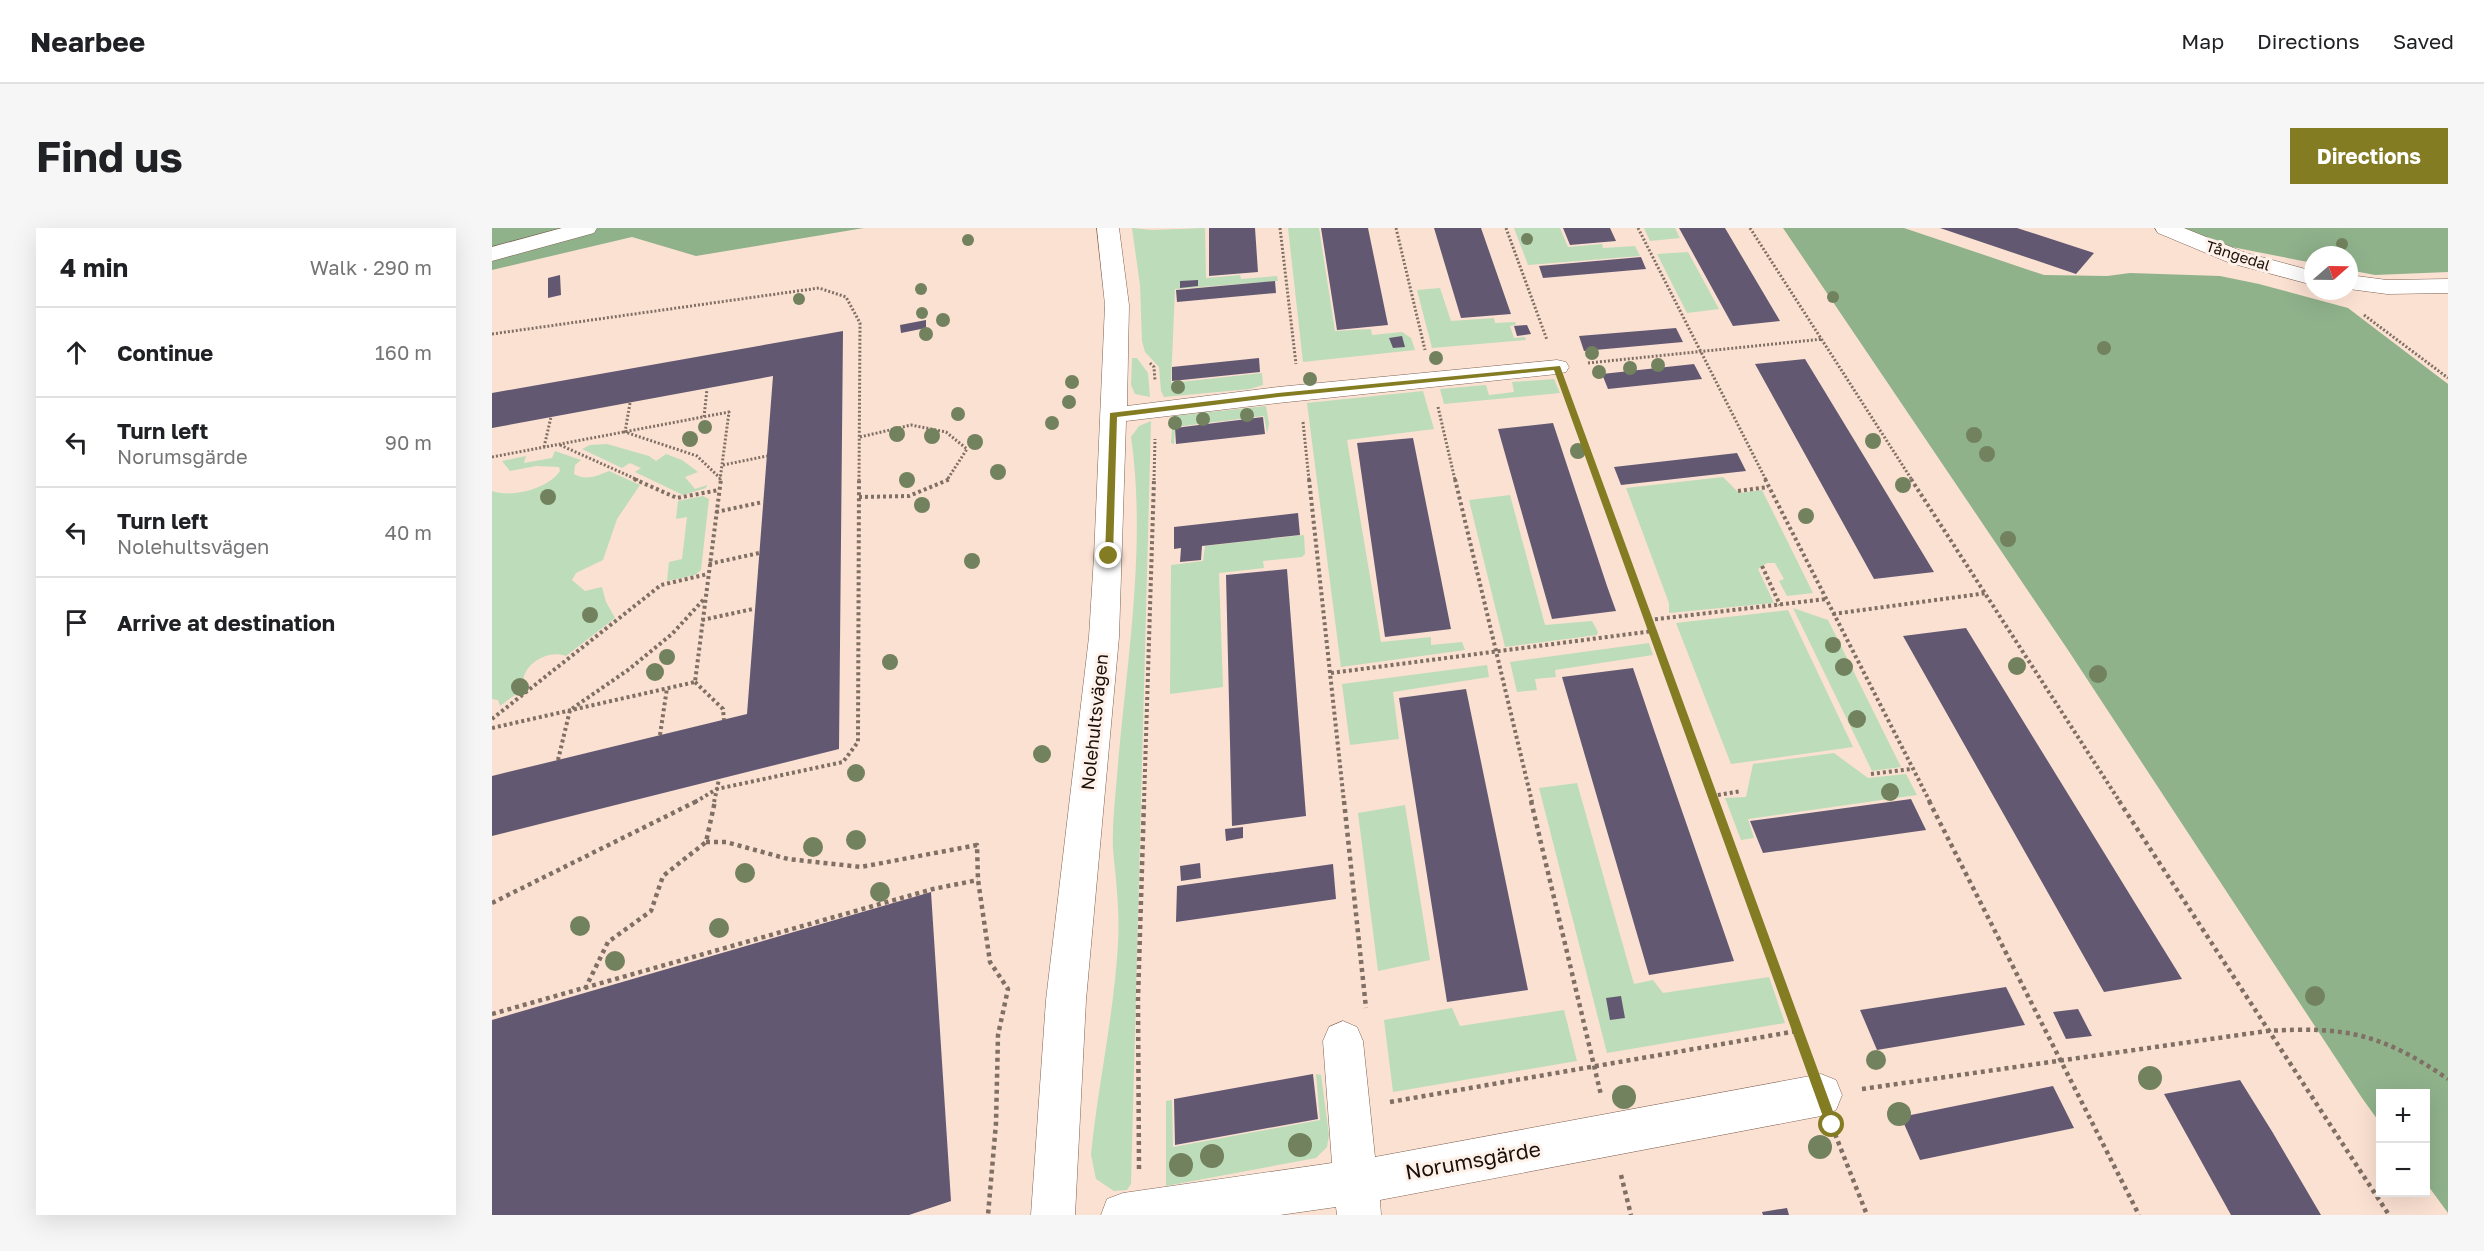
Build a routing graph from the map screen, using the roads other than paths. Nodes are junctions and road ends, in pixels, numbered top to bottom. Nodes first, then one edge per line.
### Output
1 (586, 228) edge
2 (1108, 228) edge
3 (2166, 228) edge
4 (492, 254) edge
5 (2304, 276) edge
6 (2358, 283) edge
7 (2448, 286) edge
8 (1557, 367) road end
9 (1113, 415) junction
10 (1355, 1026) road end
11 (1821, 1095) road end
12 (1358, 1198) edge
13 (1131, 1214) edge
14 (1053, 1215) edge

1 - 4 street
2 - 9 street, Nolehultsvägen
3 - 5 street, Tångedal
6 - 7 street
8 - 9 street
9 - 14 street, Nolehultsvägen
10 - 12 street
11 - 12 street, Norumsgärde
12 - 13 street, Norumsgärde

